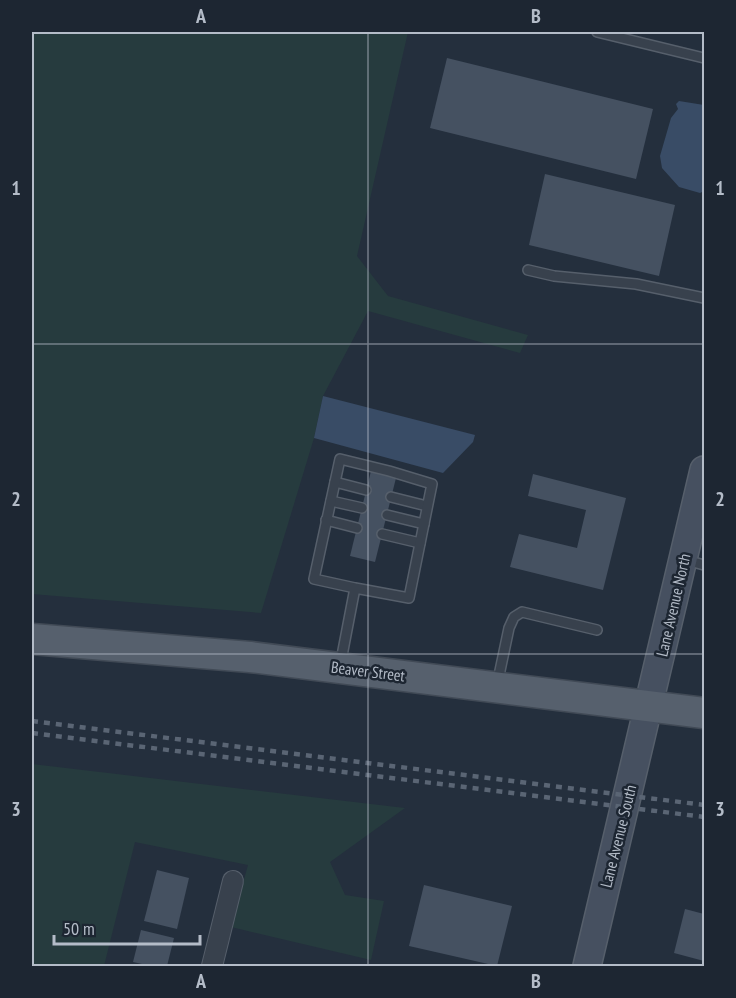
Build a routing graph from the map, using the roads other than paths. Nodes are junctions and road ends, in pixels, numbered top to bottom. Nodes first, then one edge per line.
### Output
1 (597, 32) edge
2 (705, 58) edge
3 (528, 270) dead end
4 (705, 298) edge
5 (704, 471) edge
6 (335, 482) junction
7 (366, 490) dead end
8 (392, 497) dead end
9 (331, 501) junction
10 (427, 506) junction
11 (362, 508) dead end
12 (387, 515) dead end
13 (327, 520) junction
14 (424, 524) junction
15 (357, 528) dead end
16 (382, 534) dead end
17 (420, 543) junction
18 (694, 562) edge
19 (355, 588) junction
20 (597, 630) dead end
21 (32, 639) edge
22 (340, 668) junction
23 (497, 687) junction
24 (650, 706) junction
25 (705, 713) edge
26 (233, 881) dead end
27 (212, 966) edge
28 (587, 966) edge

1 - 2 lane
3 - 4 lane
5 - 18 main road, Lane Avenue North
6 - 7 lane
6 - 9 lane
6 - 10 lane
8 - 10 lane
9 - 11 lane
9 - 13 lane
10 - 14 lane
12 - 14 lane
13 - 15 lane
13 - 19 lane
14 - 17 lane
16 - 17 lane
17 - 19 lane
18 - 24 main road, Lane Avenue North
19 - 22 lane
20 - 23 lane
21 - 22 main road, Beaver Street
22 - 23 main road, Beaver Street
23 - 24 main road, Beaver Street
24 - 25 main road, Beaver Street
24 - 28 main road, Lane Avenue South
26 - 27 street

